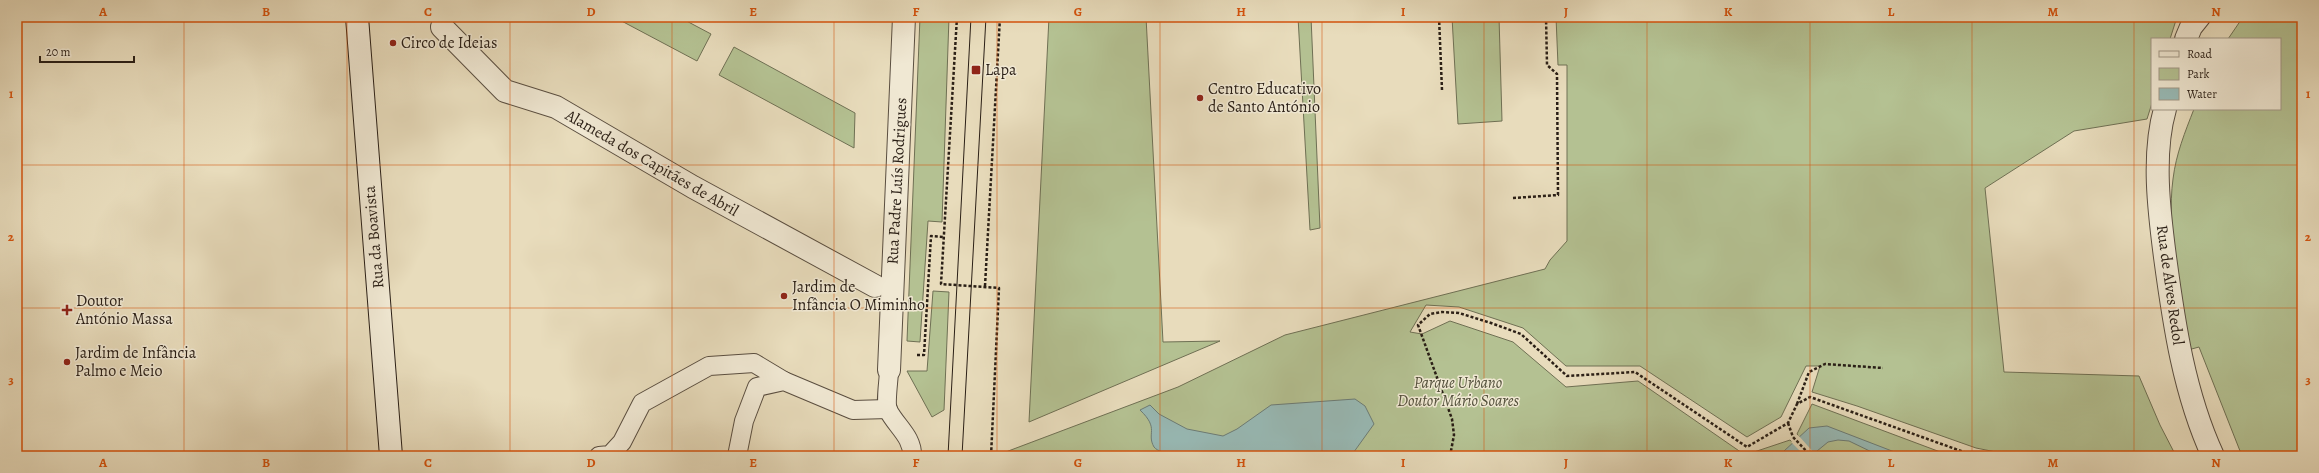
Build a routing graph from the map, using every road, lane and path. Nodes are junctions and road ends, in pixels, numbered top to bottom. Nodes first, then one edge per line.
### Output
1 (357, 17) edge
2 (904, 17) edge
3 (957, 17) edge
4 (1000, 17) edge
5 (1439, 17) edge
6 (1546, 17) edge
7 (2199, 17) edge
8 (442, 27) dead end
9 (2186, 38) edge
10 (1442, 90) dead end
11 (2165, 110) edge
12 (1513, 198) dead end
13 (944, 237) junction
14 (875, 286) dead end
15 (985, 286) junction
16 (909, 355) dead end
17 (1883, 368) dead end
18 (889, 370) joint
19 (784, 381) junction
20 (1797, 404) junction
21 (888, 409) junction
22 (1788, 423) junction
23 (392, 456) edge
24 (599, 456) edge
25 (737, 456) edge
26 (912, 456) edge
27 (991, 456) edge
28 (1450, 456) edge
29 (1811, 456) edge
30 (1975, 456) edge
31 (2213, 456) edge

1 - 23 street, Rua da Boavista
2 - 18 street, Rua Padre Luís Rodrigues
3 - 13 path
4 - 15 path
5 - 10 path
6 - 12 path
7 - 9 street
8 - 14 street, Alameda dos Capitães de Abril
11 - 31 street, Rua de Alves Redol
13 - 15 path
13 - 16 path
15 - 27 path
17 - 20 path
18 - 21 lane
19 - 21 lane
19 - 24 lane
19 - 25 lane
20 - 22 path
20 - 30 path
21 - 26 lane
22 - 28 path
22 - 29 path

